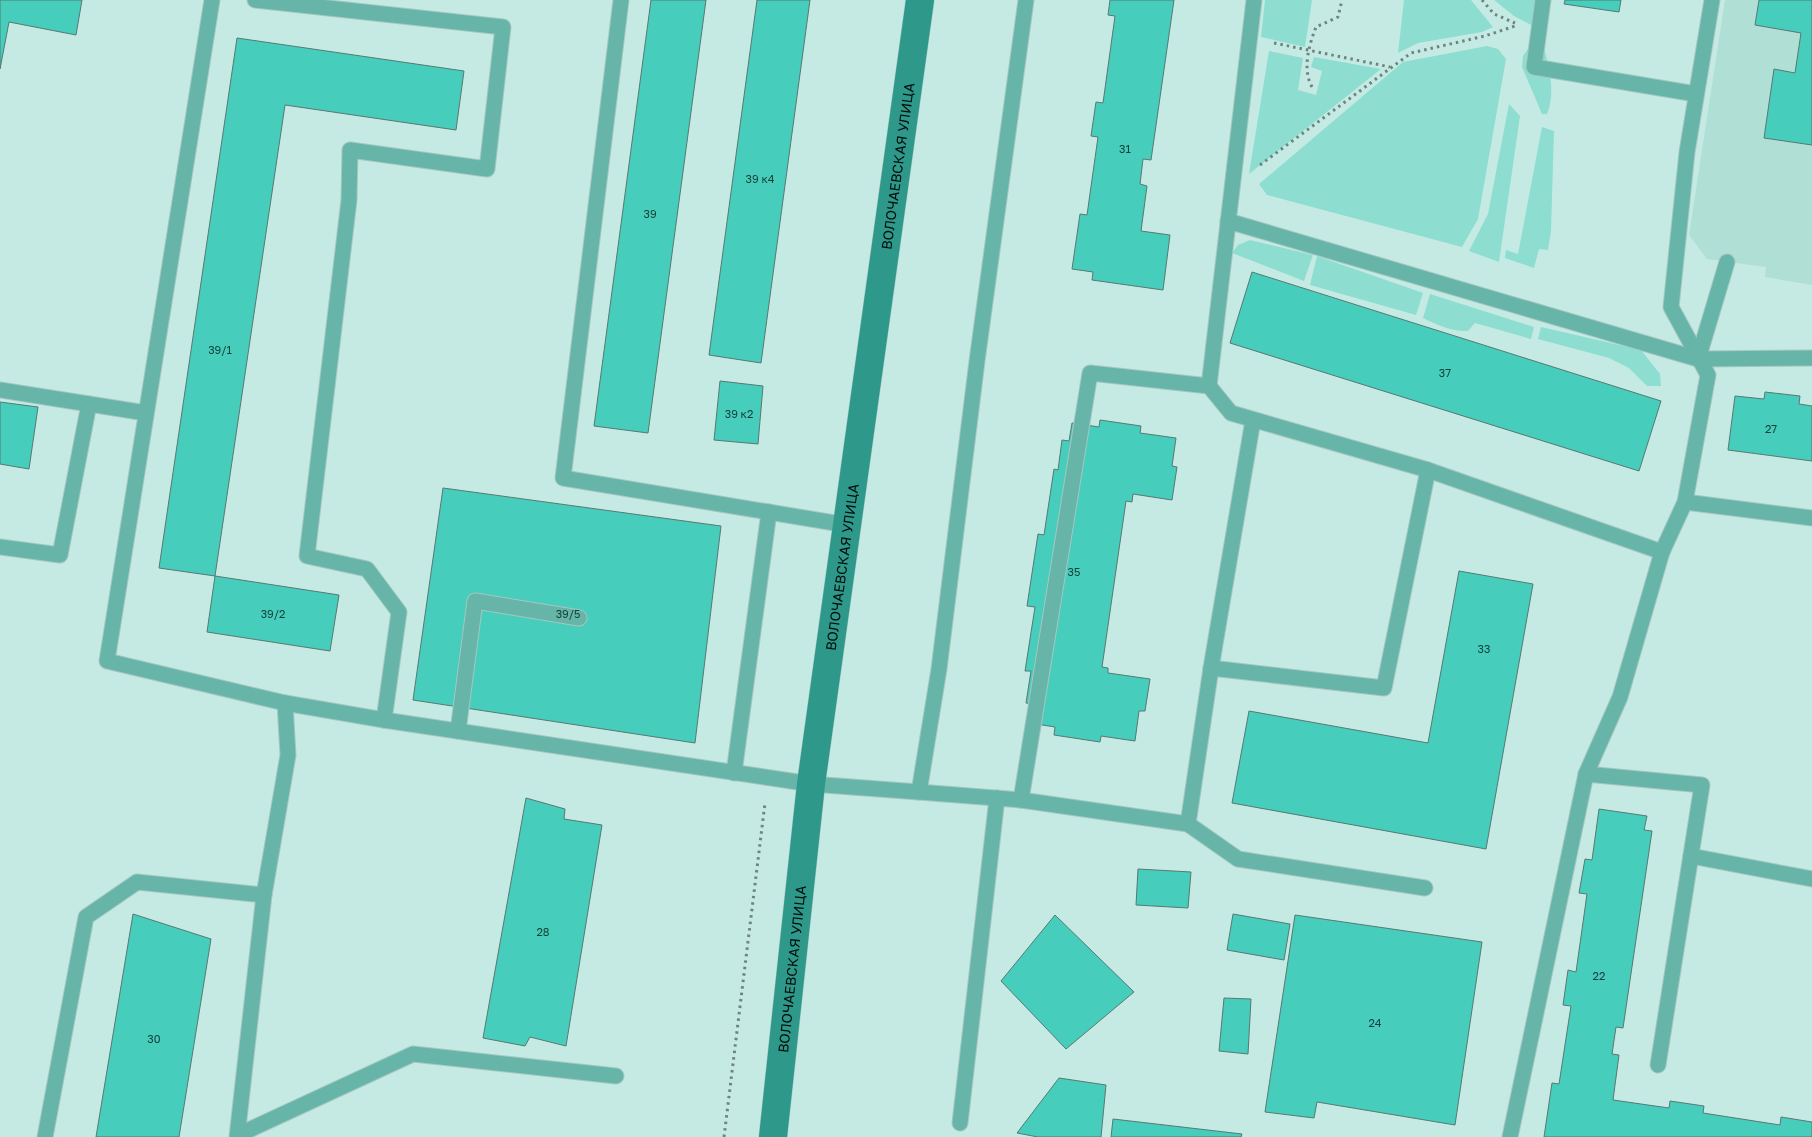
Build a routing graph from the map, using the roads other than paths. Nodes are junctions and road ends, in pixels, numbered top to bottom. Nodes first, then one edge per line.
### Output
1 (212, 0) edge
2 (255, 0) edge
3 (621, 0) edge
4 (920, 0) edge
5 (1026, 0) edge
6 (1254, 0) edge
7 (1543, 0) edge
8 (1712, 0) edge
9 (362, 6) edge
10 (1696, 94) junction
11 (1228, 221) junction
12 (1727, 262) dead end
13 (1812, 358) edge
14 (1698, 359) junction
15 (1209, 386) junction
16 (0, 390) edge
17 (89, 404) junction
18 (146, 412) junction
19 (1253, 420) junction
20 (1428, 470) junction
21 (1685, 502) junction
22 (769, 512) junction
23 (1812, 518) edge
24 (847, 525) junction
25 (0, 546) edge
26 (1662, 552) junction
27 (579, 618) dead end
28 (1211, 668) junction
29 (285, 703) junction
30 (384, 720) junction
31 (458, 732) junction
32 (734, 773) junction
33 (1586, 774) junction
34 (811, 784) junction
35 (919, 792) junction
36 (997, 798) junction
37 (1021, 800) junction
38 (1188, 824) junction
39 (1691, 856) junction
40 (1812, 879) edge
41 (1425, 888) dead end
42 (264, 895) junction
43 (1658, 1065) dead end
44 (616, 1076) dead end
45 (960, 1123) dead end
46 (238, 1136) edge
47 (45, 1137) edge
48 (772, 1137) edge
49 (1510, 1137) edge

1 - 18 lane
2 - 9 lane
3 - 22 lane
4 - 24 street, ВОЛОЧАЕВСКАЯ УЛИЦА
5 - 35 lane
6 - 11 lane
7 - 10 lane
8 - 10 lane
9 - 30 lane
10 - 14 lane
11 - 14 lane
11 - 15 lane
12 - 14 lane
13 - 14 lane
14 - 21 lane
15 - 19 lane
15 - 37 lane
16 - 17 lane
17 - 18 lane
17 - 25 lane
18 - 29 lane
19 - 20 lane
19 - 28 lane
20 - 26 lane
20 - 28 lane
21 - 23 lane
21 - 26 lane
22 - 24 lane
22 - 32 lane
24 - 34 street, ВОЛОЧАЕВСКАЯ УЛИЦА
26 - 33 lane
27 - 31 lane
28 - 38 lane
29 - 30 lane
29 - 42 lane
30 - 31 lane
31 - 32 lane
32 - 34 lane
33 - 39 lane
33 - 49 lane
34 - 35 lane
34 - 48 street, ВОЛОЧАЕВСКАЯ УЛИЦА
35 - 36 lane
36 - 37 lane
36 - 45 lane
37 - 38 lane
38 - 41 lane
39 - 40 lane
39 - 43 lane
42 - 46 lane
42 - 47 lane
44 - 46 lane

